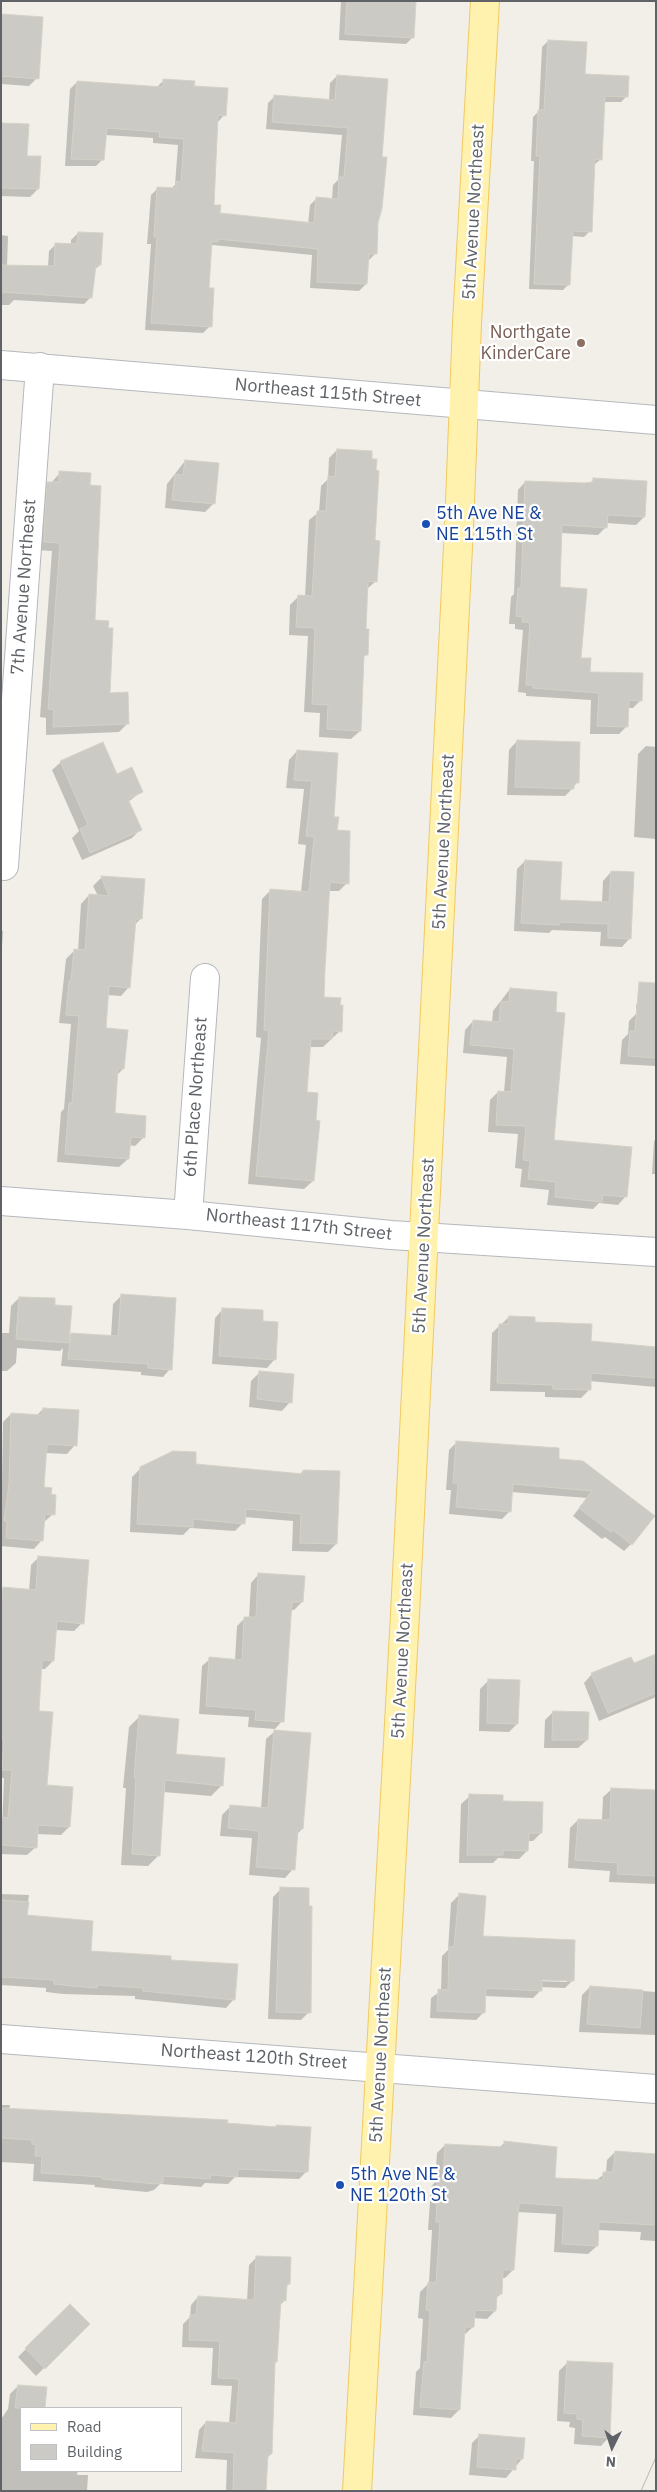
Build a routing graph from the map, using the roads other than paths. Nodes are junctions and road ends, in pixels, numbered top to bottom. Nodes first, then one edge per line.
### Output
1 (485, 1) edge
2 (1, 364) edge
3 (40, 368) junction
4 (464, 405) junction
5 (656, 420) edge
6 (4, 866) dead end
7 (205, 978) dead end
8 (1, 1201) edge
9 (188, 1215) junction
10 (424, 1236) junction
11 (656, 1252) edge
12 (1, 2039) edge
13 (380, 2066) junction
14 (656, 2089) edge
15 (358, 2491) edge

1 - 4 main road, 5th Avenue Northeast
2 - 3 street, Northeast 115th Street
3 - 4 street, Northeast 115th Street
3 - 6 street, 7th Avenue Northeast
4 - 5 street, Northeast 115th Street
4 - 10 main road, 5th Avenue Northeast
7 - 9 street, 6th Place Northeast
8 - 9 street, Northeast 117th Street
9 - 10 street, Northeast 117th Street
10 - 11 street, Northeast 117th Street
10 - 13 main road, 5th Avenue Northeast
12 - 13 street, Northeast 120th Street
13 - 14 street, Northeast 120th Street
13 - 15 main road, 5th Avenue Northeast

